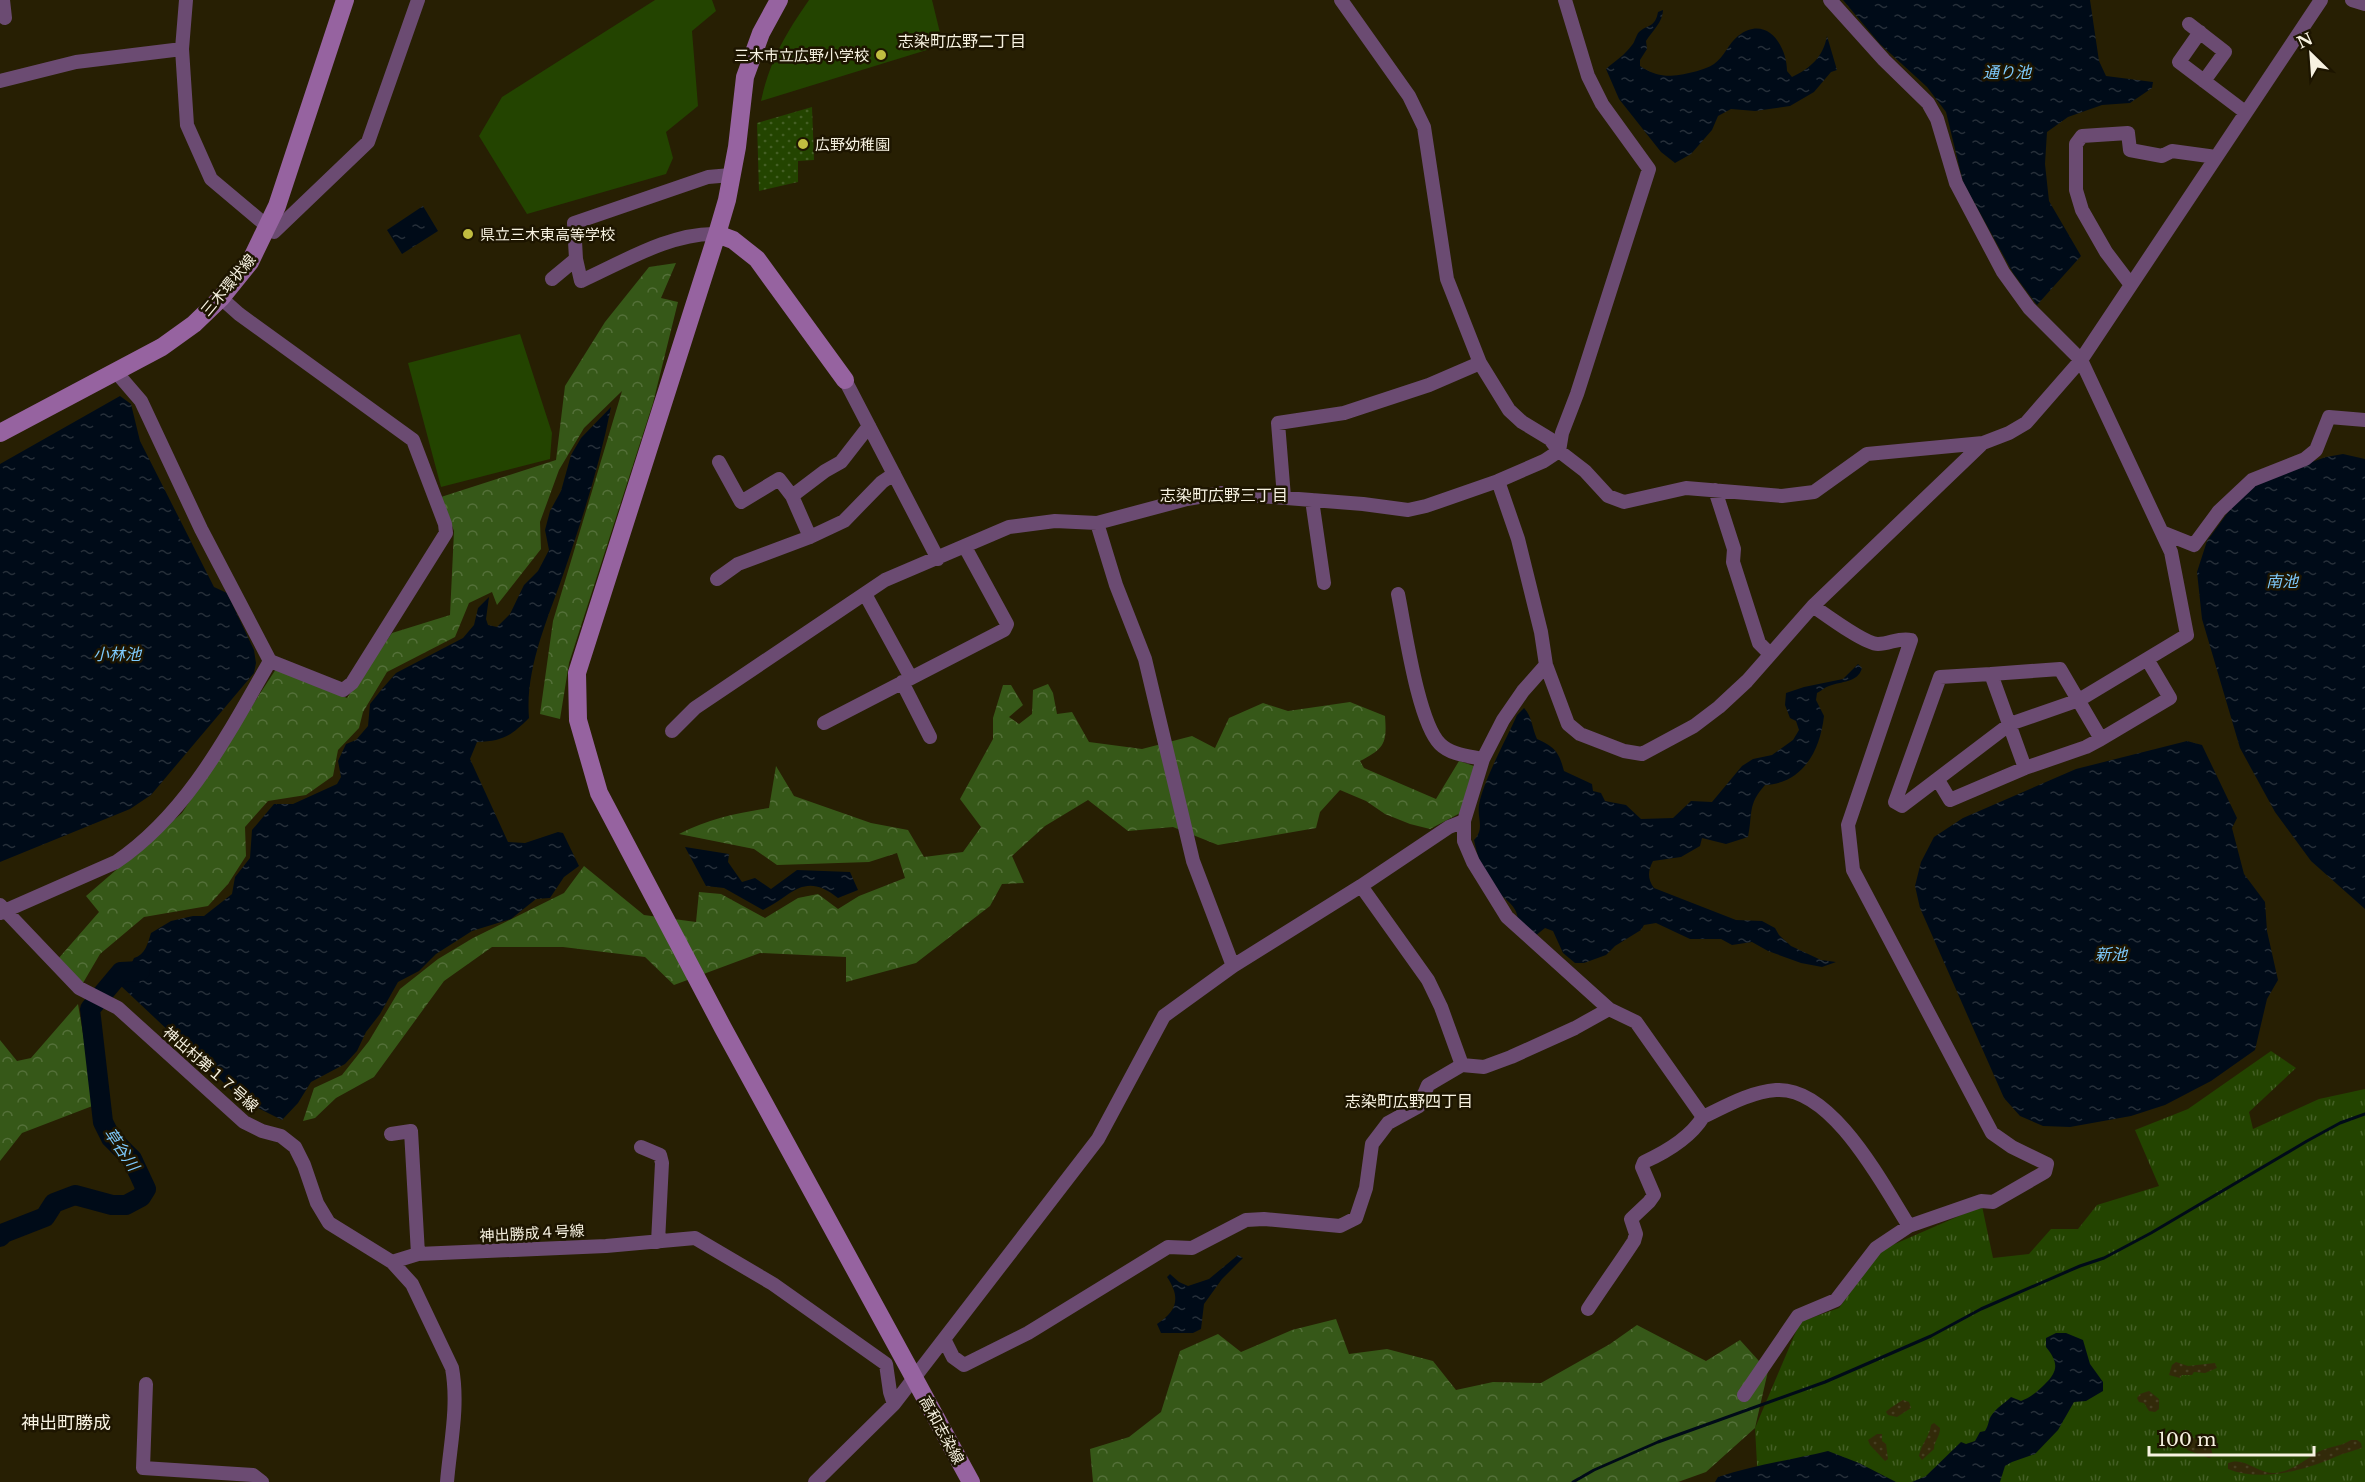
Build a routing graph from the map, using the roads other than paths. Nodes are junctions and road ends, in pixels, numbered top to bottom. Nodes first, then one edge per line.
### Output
1 (3, 0) edge
2 (186, 0) edge
3 (345, 0) edge
4 (418, 0) edge
5 (779, 0) edge
6 (1341, 0) edge
7 (1565, 0) edge
8 (1830, 0) edge
9 (2321, 0) edge
10 (2352, 0) edge
11 (2365, 4) edge
12 (4, 18) dead end
13 (182, 49) junction
14 (0, 81) edge
15 (2204, 81) junction
16 (2245, 112) junction
17 (2216, 156) junction
18 (731, 175) junction
19 (267, 229) junction
20 (717, 234) junction
21 (576, 259) junction
22 (552, 279) dead end
23 (2131, 285) junction
24 (221, 298) junction
25 (2081, 360) junction
26 (1480, 363) junction
27 (116, 372) junction
28 (845, 380) joint
29 (2365, 420) edge
30 (869, 426) junction
31 (0, 433) edge
32 (1983, 443) junction
33 (1559, 451) junction
34 (719, 462) dead end
35 (894, 474) junction
36 (1498, 481) junction
37 (1715, 490) junction
38 (792, 495) junction
39 (1284, 497) junction
40 (1312, 500) junction
41 (1097, 523) junction
42 (2164, 533) junction
43 (810, 537) junction
44 (965, 547) junction
45 (938, 559) junction
46 (717, 579) dead end
47 (1324, 583) dead end
48 (864, 594) junction
49 (1398, 594) dead end
50 (1813, 606) junction
51 (1770, 654) junction
52 (2147, 659) junction
53 (270, 661) junction
54 (1546, 665) junction
55 (1991, 674) junction
56 (906, 680) junction
57 (2079, 700) junction
58 (824, 723) dead end
59 (2010, 724) junction
60 (672, 731) dead end
61 (930, 737) dead end
62 (2101, 739) junction
63 (1483, 759) junction
64 (2025, 768) junction
65 (1938, 780) junction
66 (1464, 821) junction
67 (1361, 886) junction
68 (2, 909) edge
69 (1233, 966) junction
70 (1609, 1009) junction
71 (1462, 1065) junction
72 (1703, 1117) junction
73 (391, 1134) dead end
74 (641, 1148) dead end
75 (1909, 1226) junction
76 (658, 1242) junction
77 (418, 1254) junction
78 (392, 1262) junction
79 (1588, 1309) dead end
80 (944, 1340) junction
81 (913, 1378) junction
82 (146, 1384) dead end
83 (1744, 1395) dead end
84 (894, 1404) junction
85 (831, 1469) junction
86 (262, 1482) edge
87 (446, 1482) edge
88 (456, 1482) edge
89 (815, 1482) edge
90 (837, 1482) edge
91 (971, 1482) edge

1 - 12 street
2 - 13 street
3 - 19 street, 三木環状線
4 - 19 street
5 - 18 street, 高和志染線
6 - 26 street
7 - 33 street
8 - 25 street
9 - 16 street
10 - 11 street
13 - 14 street
13 - 19 street
15 - 15 street
15 - 16 street
16 - 17 street
17 - 23 street
17 - 23 street
18 - 20 street, 高和志染線
18 - 21 street
19 - 24 street, 三木環状線
20 - 21 street
20 - 28 street
20 - 81 street, 高和志染線
21 - 22 street
23 - 25 street
24 - 27 street, 三木環状線
24 - 53 street
25 - 32 street
25 - 42 street
26 - 33 street
26 - 39 street
27 - 31 street, 三木環状線
27 - 53 street
28 - 30 street
29 - 42 street
30 - 35 street
30 - 38 street
32 - 37 street
32 - 50 street
33 - 36 street
33 - 37 street
34 - 38 street
35 - 43 street
35 - 45 street
36 - 40 street
36 - 54 street
37 - 51 street
38 - 43 street
39 - 40 street
39 - 41 street
40 - 47 street
41 - 44 street
41 - 69 street
42 - 52 street
43 - 46 street
44 - 45 street
44 - 56 street
45 - 48 street
48 - 56 street
48 - 60 street
49 - 63 street
50 - 51 street
50 - 75 street
51 - 54 street
52 - 57 street
52 - 62 street
53 - 68 street
54 - 63 street
55 - 57 street
55 - 59 street
55 - 65 street
56 - 58 street
56 - 61 street
57 - 59 street
57 - 62 street
59 - 64 street
59 - 65 street
62 - 64 street
63 - 66 street
64 - 65 street
66 - 67 street
66 - 70 street
67 - 69 street
67 - 71 street
68 - 78 street, 神出村第１７号線
69 - 80 street
70 - 71 street
70 - 72 street
71 - 80 street
72 - 75 street
72 - 79 street
73 - 77 street
74 - 76 street
75 - 83 street
76 - 77 street, 神出勝成４号線
76 - 84 street, 神出勝成４号線
77 - 78 street, 神出勝成４号線
78 - 87 street, 神出村第１７号線
80 - 81 street
81 - 84 street
81 - 91 street, 高和志染線
82 - 86 street
84 - 85 street
85 - 89 street
85 - 90 street
87 - 88 street

